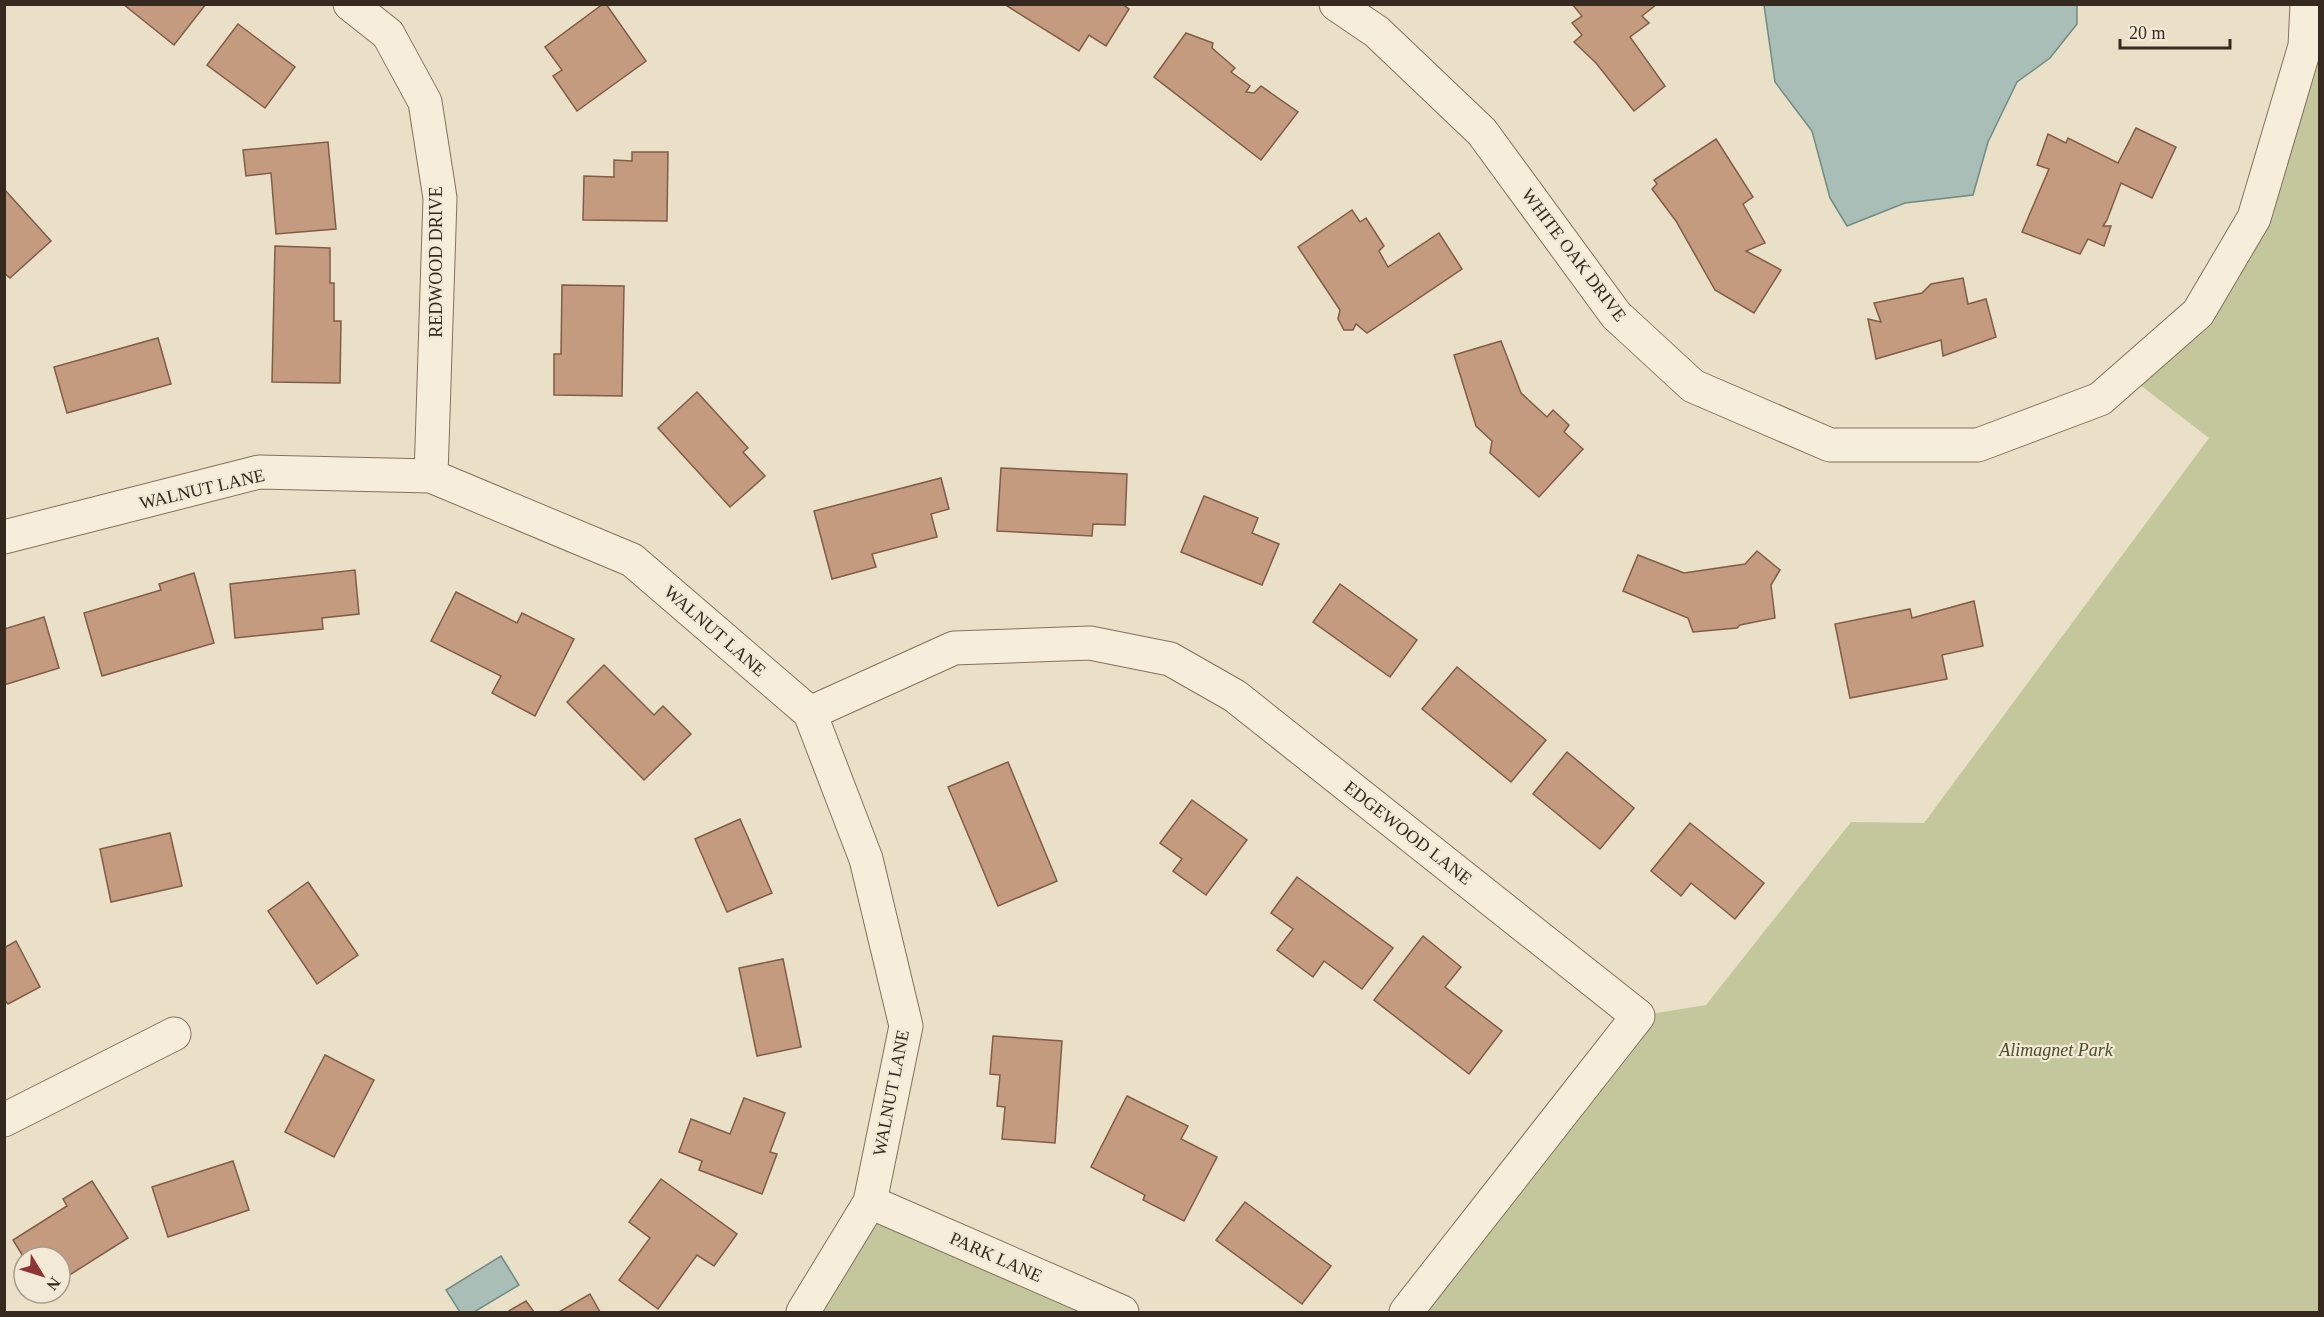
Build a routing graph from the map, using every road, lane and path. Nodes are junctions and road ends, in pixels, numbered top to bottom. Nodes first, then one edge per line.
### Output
1 (350, 4) edge
2 (1336, 4) edge
3 (2307, 4) edge
4 (431, 476) junction
5 (4, 537) edge
6 (810, 713) junction
7 (174, 1034) dead end
8 (4, 1120) edge
9 (870, 1202) junction
10 (803, 1312) edge
11 (1122, 1312) edge
12 (1406, 1312) edge

1 - 4 street, REDWOOD DRIVE
2 - 3 street, WHITE OAK DRIVE
4 - 5 street, WALNUT LANE
4 - 6 street, WALNUT LANE
6 - 9 street, WALNUT LANE
6 - 12 street, EDGEWOOD LANE
7 - 8 street
9 - 10 street, WALNUT LANE
9 - 11 street, PARK LANE

